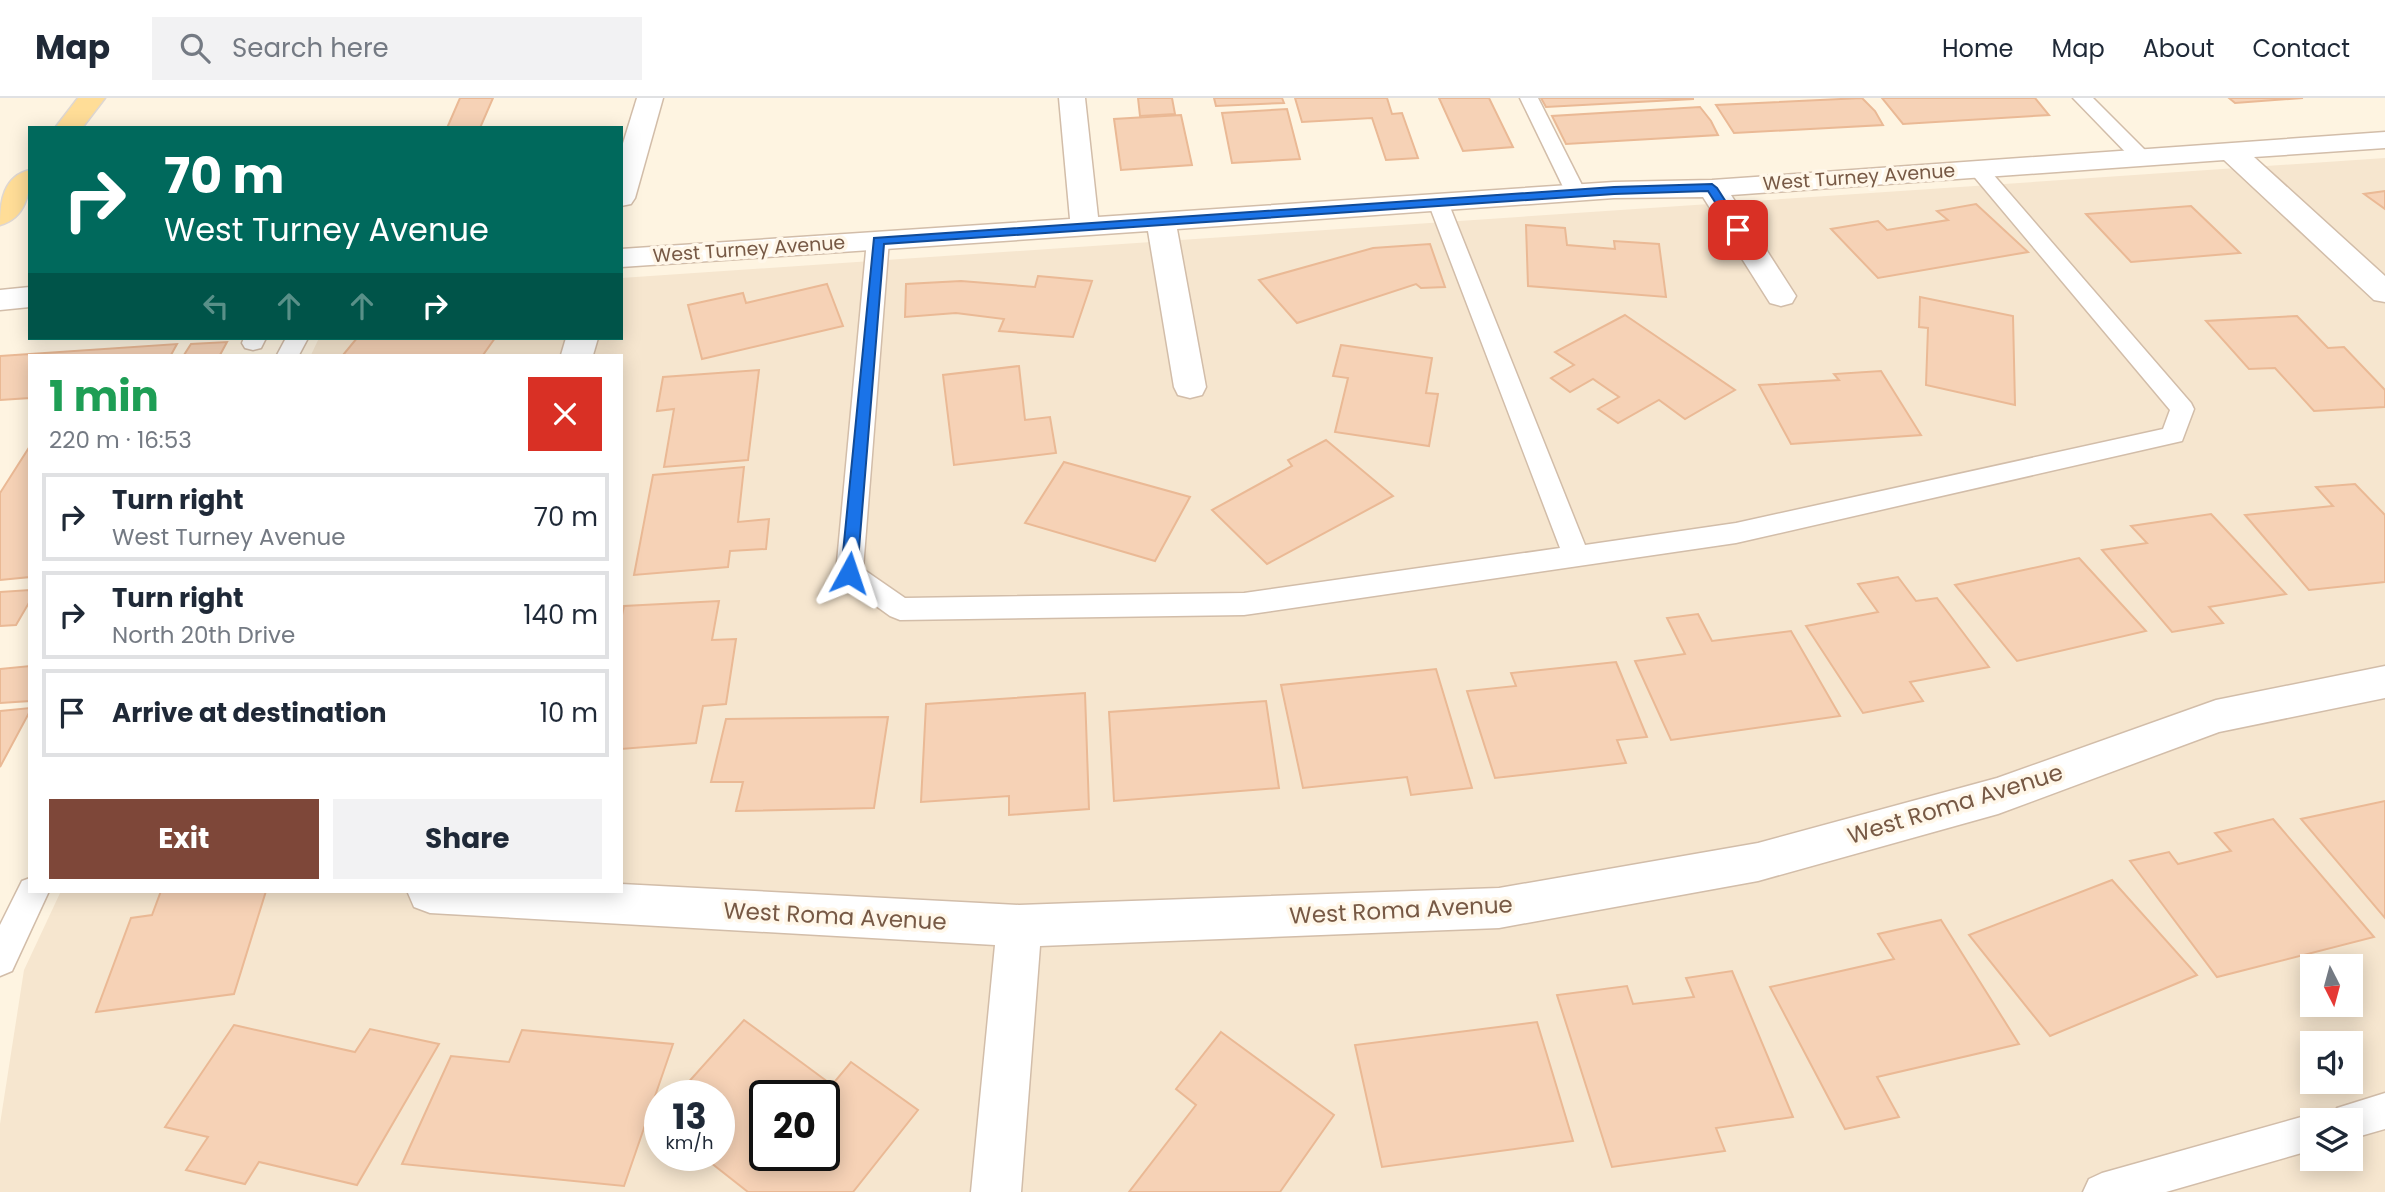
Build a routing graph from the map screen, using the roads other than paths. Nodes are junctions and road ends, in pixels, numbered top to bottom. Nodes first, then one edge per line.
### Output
1 (92, 98) edge
2 (650, 98) edge
3 (1072, 98) edge
4 (1529, 98) edge
5 (2082, 98) edge
6 (70, 126) edge
7 (2385, 140) edge
8 (2231, 150) junction
9 (2141, 157) junction
10 (1978, 169) junction
11 (28, 181) edge
12 (1712, 188) junction
13 (623, 191) edge
14 (1576, 193) junction
15 (1438, 202) junction
16 (0, 216) edge
17 (1161, 221) junction
18 (1085, 227) junction
19 (878, 240) junction
20 (623, 258) edge
21 (2385, 293) edge
22 (1781, 296) dead end
23 (28, 297) edge
24 (0, 300) edge
25 (1190, 387) dead end
26 (1576, 556) junction
27 (2385, 682) edge
28 (32, 893) edge
29 (447, 893) edge
30 (1019, 926) junction
31 (0, 960) edge
32 (2385, 1111) edge
33 (2363, 1117) edge
34 (2300, 1135) edge
35 (996, 1192) edge
36 (2102, 1192) edge

1 - 6 main road
2 - 13 street
3 - 18 street
4 - 14 lane
5 - 9 lane
7 - 8 street, West Turney Avenue
8 - 9 street, West Turney Avenue
8 - 21 street
9 - 10 street, West Turney Avenue
10 - 12 street, West Turney Avenue
10 - 26 lane
11 - 16 main road
12 - 14 street, West Turney Avenue
12 - 22 street
14 - 15 street, West Turney Avenue
15 - 17 street, West Turney Avenue
15 - 26 lane
17 - 18 street, West Turney Avenue
17 - 25 street
18 - 19 street, West Turney Avenue
19 - 20 street, West Turney Avenue
19 - 26 lane
23 - 24 street
27 - 30 street, West Roma Avenue
28 - 31 lane
29 - 30 street, West Roma Avenue
30 - 35 street
32 - 33 lane
34 - 36 lane

